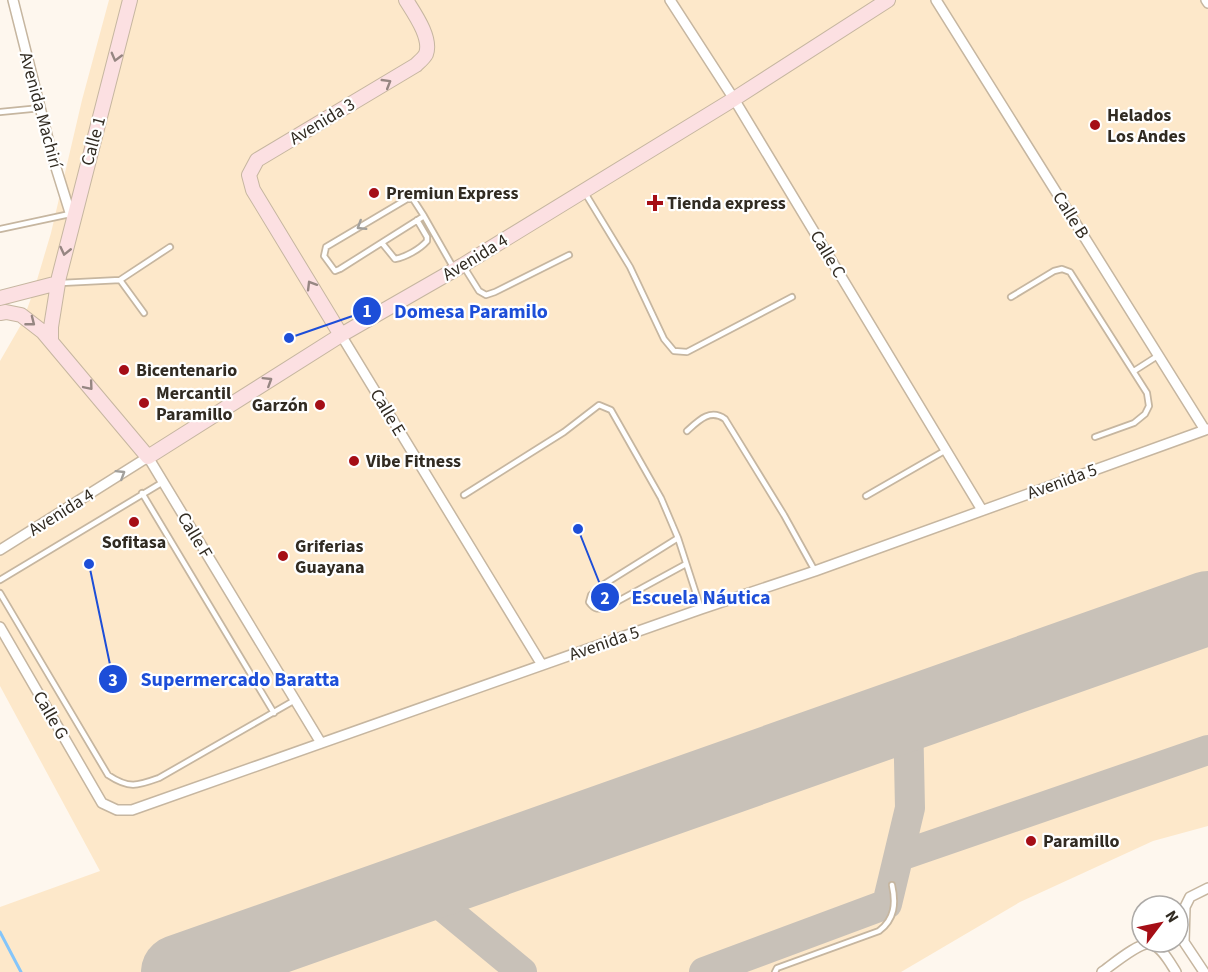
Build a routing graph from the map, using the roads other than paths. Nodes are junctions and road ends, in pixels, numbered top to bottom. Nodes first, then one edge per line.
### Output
1 (13, 0) edge
2 (130, 0) edge
3 (406, 0) edge
4 (670, 0) edge
5 (888, 0) edge
6 (936, 0) edge
7 (734, 99) junction
8 (41, 108) junction
9 (0, 112) edge
10 (253, 190) joint
11 (583, 191) junction
12 (71, 216) junction
13 (424, 216) junction
14 (417, 220) junction
15 (0, 229) edge
16 (382, 243) junction
17 (170, 247) dead end
18 (569, 255) dead end
19 (459, 267) junction
20 (120, 280) junction
21 (58, 283) junction
22 (792, 297) dead end
23 (1011, 297) dead end
24 (0, 298) edge
25 (0, 313) edge
26 (144, 313) dead end
27 (341, 335) junction
28 (51, 341) junction
29 (1159, 355) junction
30 (1134, 370) junction
31 (1207, 429) edge
32 (687, 431) dead end
33 (1095, 437) dead end
34 (946, 450) junction
35 (148, 457) junction
36 (163, 482) junction
37 (142, 493) junction
38 (464, 495) dead end
39 (866, 496) dead end
40 (982, 510) junction
41 (678, 538) junction
42 (0, 550) edge
43 (686, 564) junction
44 (815, 571) junction
45 (0, 580) edge
46 (0, 593) edge
47 (701, 609) junction
48 (0, 627) edge
49 (542, 665) junction
50 (295, 700) junction
51 (274, 713) junction
52 (321, 743) junction
53 (102, 802) joint
54 (892, 885) dead end
55 (1208, 888) edge
56 (1116, 962) junction
57 (775, 972) edge
58 (1102, 972) edge
59 (1123, 972) edge
60 (1176, 972) edge
61 (1204, 972) edge

1 - 8 street, Avenida Machirí
2 -> 12 main road, Calle 1
10 -> 3 main road, Avenida 3
4 - 7 street, Calle C
5 - 7 main road, Avenida 4
6 - 29 street, Calle B
7 - 11 main road, Avenida 4
7 - 34 street, Calle C
8 - 9 lane
8 - 12 street, Avenida Machirí
27 -> 10 main road, Calle E
11 - 19 main road, Avenida 4
11 - 22 lane
12 - 15 lane
12 -> 21 main road, Calle 1
13 - 14 lane
13 -> 16 lane
13 - 19 lane
14 - 16 lane
14 - 16 lane
17 - 20 lane
18 - 19 lane
19 - 27 main road, Avenida 4
20 - 21 lane
20 - 26 lane
21 - 24 main road
21 - 28 main road, Calle 1
23 - 30 lane
25 -> 28 main road, Calle F
35 -> 27 main road, Avenida 4
27 - 49 street, Calle E
28 -> 35 main road, Calle F
29 - 30 lane
29 - 31 street, Calle B
30 - 33 lane
31 - 40 street, Avenida 5
32 - 44 lane
34 - 39 lane
34 - 40 street, Calle C
35 - 36 street, Calle F
42 -> 35 street, Avenida 4
36 - 37 lane
36 - 50 street, Calle F
37 - 45 lane
37 - 51 lane
38 - 41 lane
40 - 44 street, Avenida 5
41 - 43 lane
41 - 43 lane
43 - 47 lane
44 - 47 street, Avenida 5
46 - 51 lane
47 - 49 street, Avenida 5
48 - 53 street, Calle G
49 - 52 street, Avenida 5
50 - 51 lane
50 - 52 street, Calle F
52 - 53 street, Avenida 5
54 - 57 lane
55 - 61 street
56 - 58 street
56 - 59 street
56 - 60 street

